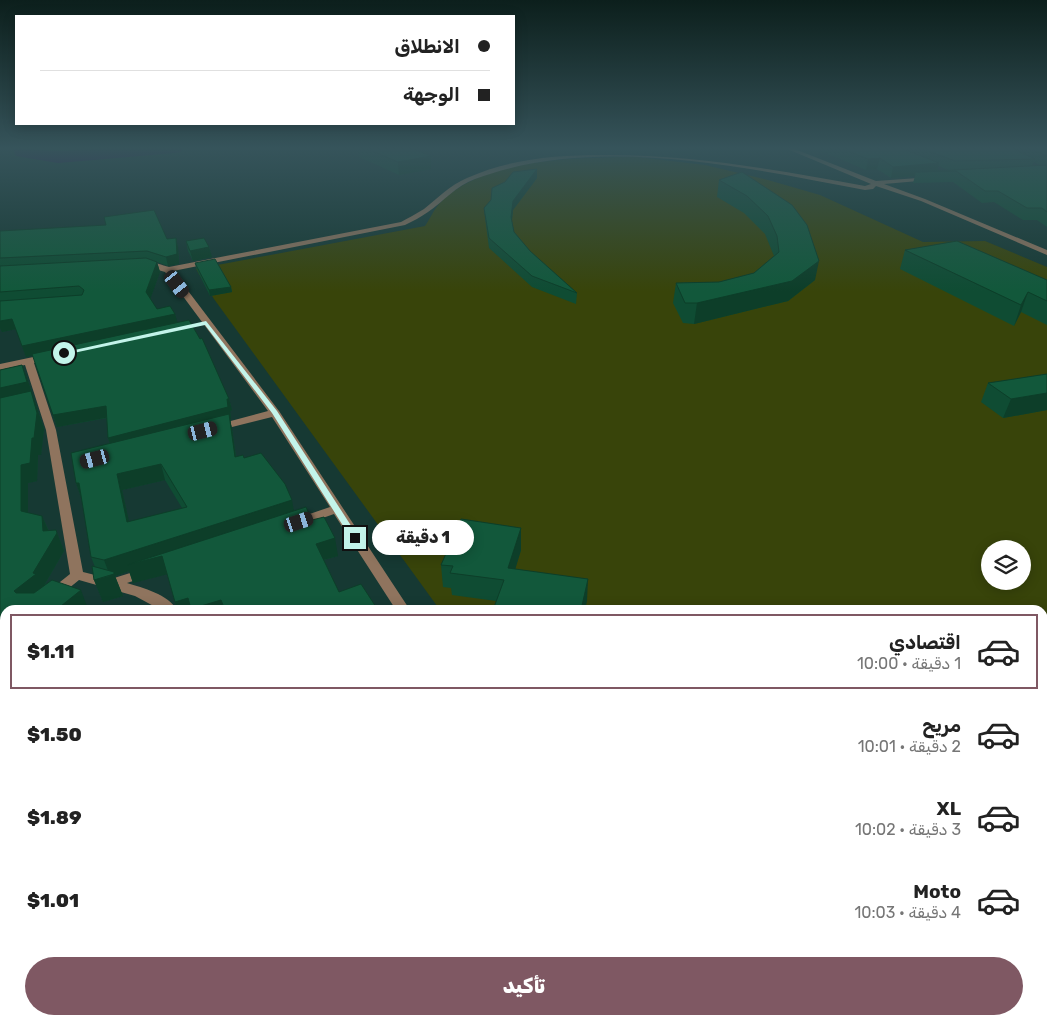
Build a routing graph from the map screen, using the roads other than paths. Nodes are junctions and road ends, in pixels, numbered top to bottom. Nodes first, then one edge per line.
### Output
1 (444, 196) edge
2 (911, 196) edge
3 (1047, 253) edge
4 (128, 264) edge
5 (168, 270) junction
6 (48, 356) edge
7 (29, 361) junction
8 (0, 367) edge
9 (275, 413) junction
10 (209, 430) edge
11 (336, 509) junction
12 (280, 528) edge
13 (159, 568) edge
14 (77, 576) junction
15 (113, 583) junction
16 (39, 605) edge
17 (162, 605) edge
18 (400, 605) edge

1 - 5 street
2 - 3 street
4 - 5 street
5 - 9 street
6 - 7 street
7 - 8 street
7 - 14 street
9 - 10 street
9 - 11 street
11 - 12 street
11 - 18 street
13 - 15 street
14 - 15 street
14 - 16 street
15 - 17 street

